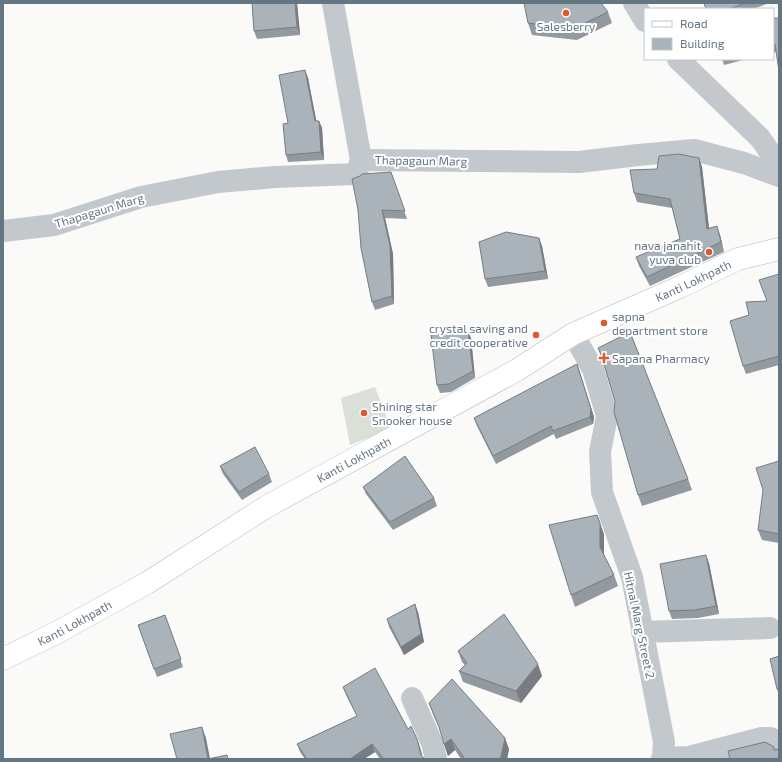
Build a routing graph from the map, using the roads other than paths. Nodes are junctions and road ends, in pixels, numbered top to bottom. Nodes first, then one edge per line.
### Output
1 (333, 3) edge
2 (634, 3) edge
3 (644, 19) edge
4 (679, 60) edge
5 (360, 160) junction
6 (779, 165) edge
7 (779, 176) edge
8 (3, 231) edge
9 (779, 249) edge
10 (573, 334) junction
11 (770, 628) dead end
12 (642, 632) junction
13 (3, 659) edge
14 (412, 698) dead end
15 (779, 745) edge
16 (663, 758) edge
17 (436, 759) edge

1 - 5 street
2 - 3 street
4 - 6 street
5 - 7 street, Thapagaun Marg
5 - 8 street, Thapagaun Marg
9 - 10 main road, Kanti Lokhpath
10 - 12 street, Hitnal Marg Street 2
10 - 13 main road, Kanti Lokhpath
11 - 12 street
12 - 16 street, Hitnal Marg Street 2
14 - 17 street
15 - 16 street

